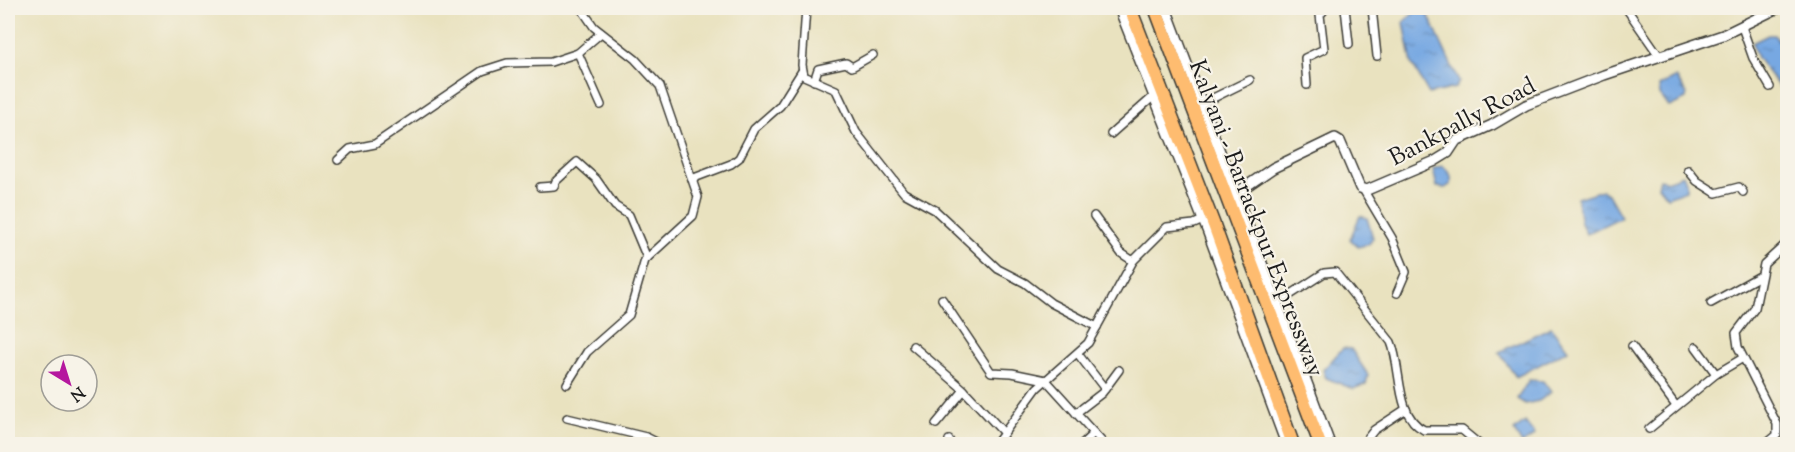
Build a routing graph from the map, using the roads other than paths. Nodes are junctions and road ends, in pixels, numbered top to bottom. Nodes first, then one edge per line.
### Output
1 (581, 8) edge
2 (806, 8) edge
3 (1119, 8) edge
4 (1130, 8) edge
5 (1155, 8) edge
6 (1166, 8) edge
7 (1326, 8) edge
8 (1344, 8) edge
9 (1372, 8) edge
10 (1626, 8) edge
11 (1778, 8) edge
12 (1742, 27) junction
13 (601, 33) junction
14 (1349, 44) dead end
15 (578, 53) junction
16 (873, 56) dead end
17 (1377, 56) dead end
18 (1660, 57) junction
19 (802, 71) junction
20 (1250, 80) dead end
21 (814, 81) junction
22 (1307, 85) dead end
23 (1770, 87) dead end
24 (1154, 96) junction
25 (1201, 104) junction
26 (601, 105) dead end
27 (1111, 134) dead end
28 (338, 160) dead end
29 (1688, 170) dead end
30 (694, 178) junction
31 (540, 187) dead end
32 (1364, 191) junction
33 (1743, 192) dead end
34 (1234, 194) junction
35 (1094, 216) dead end
36 (1203, 220) junction
37 (1788, 242) edge
38 (647, 258) junction
39 (1133, 261) junction
40 (1760, 276) junction
41 (1397, 293) dead end
42 (942, 299) dead end
43 (1710, 303) dead end
44 (1276, 304) junction
45 (1097, 327) junction
46 (913, 346) dead end
47 (1632, 346) dead end
48 (1696, 347) dead end
49 (1078, 354) junction
50 (1743, 358) junction
51 (1119, 370) dead end
52 (1716, 374) junction
53 (1046, 380) junction
54 (567, 384) dead end
55 (1105, 389) junction
56 (963, 390) junction
57 (1676, 406) junction
58 (1406, 409) junction
59 (1076, 413) junction
60 (567, 418) dead end
61 (936, 424) dead end
62 (1649, 429) dead end
63 (1003, 432) junction
64 (1095, 433) junction
65 (660, 444) edge
66 (999, 444) edge
67 (1082, 444) edge
68 (1104, 444) edge
69 (1286, 444) edge
70 (1293, 444) edge
71 (1320, 444) edge
72 (1330, 444) edge
73 (1363, 444) edge
74 (1479, 444) edge
75 (1766, 444) edge

1 - 13 street
2 - 19 street
3 - 24 street
4 - 70 highway, Kalyani - Barrackpur Expressway
5 - 71 highway, Kalyani - Barrackpur Expressway
6 - 25 street
7 - 22 street
8 - 14 street
9 - 17 street
10 - 18 street
11 - 12 street, Bankpally Road
12 - 18 street, Bankpally Road
12 - 23 street
13 - 15 street
13 - 30 street
15 - 26 street
15 - 28 street
16 - 21 street
18 - 32 street, Bankpally Road
19 - 21 street
19 - 30 street
20 - 25 street
21 - 45 street
24 - 27 street
24 - 36 street
25 - 34 street
29 - 33 street
30 - 38 street
31 - 38 street
32 - 34 street
32 - 41 street
34 - 44 street
35 - 39 street
36 - 39 street
36 - 69 street
37 - 40 street
38 - 54 street
39 - 45 street
40 - 43 street
40 - 50 street
42 - 53 street
44 - 58 street
44 - 72 street
45 - 49 street
46 - 56 street
47 - 57 street
48 - 52 street
49 - 53 street
49 - 55 street
50 - 52 street
50 - 75 street
51 - 55 street
52 - 57 street
53 - 59 street
53 - 63 street
55 - 59 street
56 - 61 street
56 - 63 street
57 - 62 street
58 - 73 street
58 - 74 street
59 - 64 street
60 - 65 street
63 - 66 street
64 - 67 street
64 - 68 street

